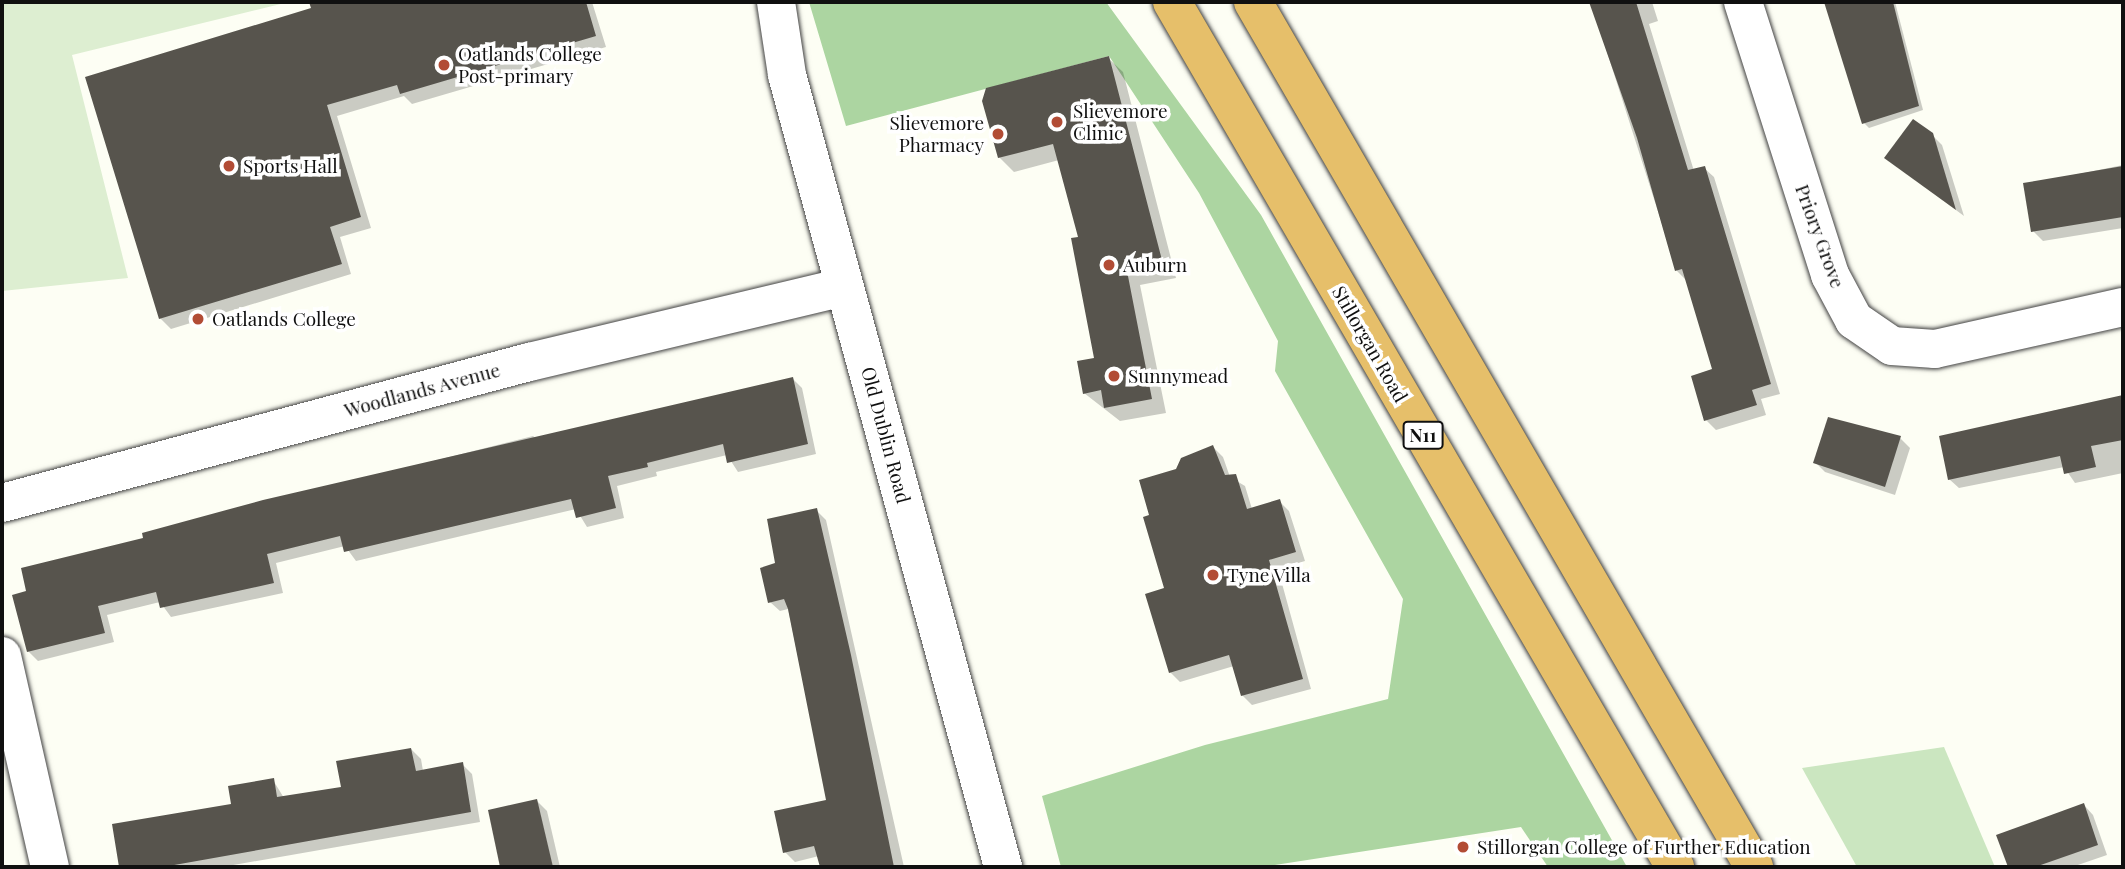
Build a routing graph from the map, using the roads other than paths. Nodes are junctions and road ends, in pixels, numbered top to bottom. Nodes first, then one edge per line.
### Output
1 (776, 2) edge
2 (1172, 2) edge
3 (1253, 2) edge
4 (1743, 2) edge
5 (843, 287) junction
6 (2123, 307) edge
7 (2, 503) edge
8 (2, 656) edge
9 (50, 867) edge
10 (1003, 867) edge
11 (1675, 867) edge
12 (1754, 867) edge

1 - 5 street, Old Dublin Road
2 - 11 highway, Stillorgan Road / N11
3 - 12 highway
4 - 6 street, Priory Grove
5 - 7 street, Woodlands Avenue
5 - 10 street, Old Dublin Road
8 - 9 street

